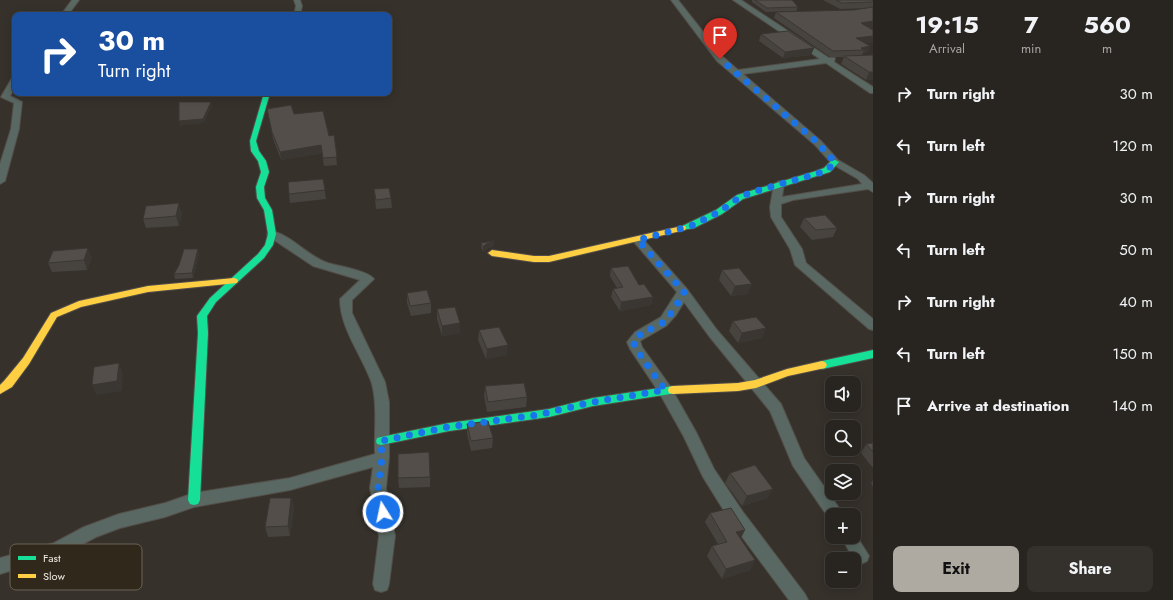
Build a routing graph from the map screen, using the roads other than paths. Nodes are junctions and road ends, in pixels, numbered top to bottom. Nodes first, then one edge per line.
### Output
1 (76, 0) edge
2 (297, 0) edge
3 (674, 0) edge
4 (736, 0) edge
5 (66, 12) edge
6 (298, 12) edge
7 (773, 14) dead end
8 (759, 16) junction
9 (828, 60) junction
10 (841, 60) dead end
11 (736, 73) junction
12 (12, 85) edge
13 (873, 92) edge
14 (265, 96) edge
15 (835, 162) junction
16 (0, 181) edge
17 (779, 184) junction
18 (871, 187) edge
19 (776, 202) junction
20 (272, 234) junction
21 (638, 240) junction
22 (492, 253) dead end
23 (234, 281) junction
24 (684, 292) junction
25 (873, 326) edge
26 (873, 354) edge
27 (756, 384) junction
28 (0, 390) edge
29 (665, 390) junction
30 (381, 441) junction
31 (382, 458) junction
32 (194, 500) junction
33 (831, 508) edge
34 (67, 544) edge
35 (10, 563) edge
36 (0, 566) edge
37 (381, 584) dead end
38 (799, 600) edge

1 - 5 street
2 - 6 street
3 - 11 street
4 - 8 street
7 - 8 street
8 - 9 street
9 - 10 street
9 - 11 street
9 - 13 street
11 - 15 street
12 - 16 street
14 - 20 street
15 - 17 street
15 - 18 street
17 - 19 street
17 - 21 street
18 - 19 street
19 - 25 street
20 - 23 street
20 - 30 street
21 - 22 street
21 - 24 street
23 - 28 street
23 - 32 street
24 - 27 street
24 - 29 street
26 - 27 street
27 - 29 street
27 - 33 street
29 - 30 street
29 - 38 street
30 - 31 street
31 - 32 street
31 - 37 street
32 - 34 street
35 - 36 street

